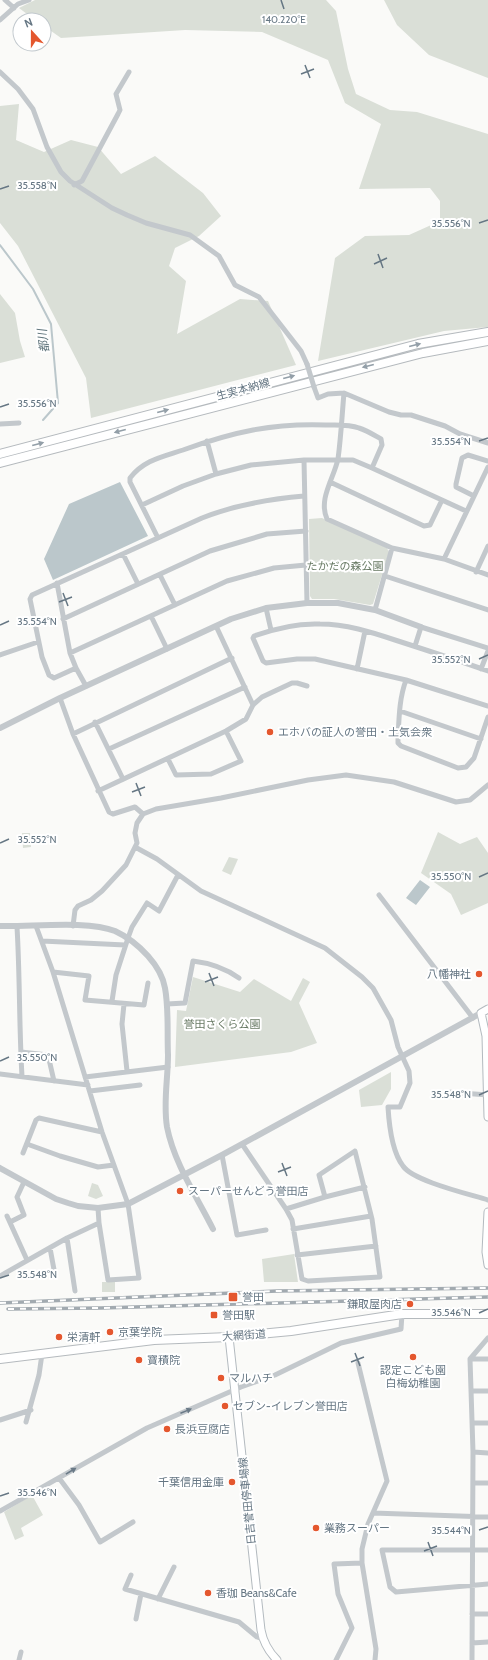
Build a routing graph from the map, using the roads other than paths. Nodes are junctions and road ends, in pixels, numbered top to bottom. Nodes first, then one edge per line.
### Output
1 (5, 0) edge
2 (29, 0) edge
3 (14, 8) junction
4 (0, 20) edge
5 (0, 72) edge
6 (129, 72) dead end
7 (74, 185) junction
8 (488, 332) edge
9 (488, 342) edge
10 (344, 393) junction
11 (19, 423) dead end
12 (0, 424) edge
13 (341, 426) junction
14 (207, 441) junction
15 (488, 443) edge
16 (0, 454) edge
17 (304, 460) junction
18 (337, 460) junction
19 (488, 461) edge
20 (0, 463) edge
21 (488, 467) edge
22 (372, 468) junction
23 (216, 474) junction
24 (330, 482) junction
25 (304, 496) junction
26 (474, 496) junction
27 (442, 500) junction
28 (142, 505) junction
29 (466, 511) junction
30 (306, 531) junction
31 (158, 538) junction
32 (488, 546) edge
33 (392, 548) junction
34 (123, 554) junction
35 (444, 559) junction
36 (306, 565) junction
37 (476, 572) junction
38 (160, 575) junction
39 (385, 576) junction
40 (488, 576) edge
41 (57, 583) junction
42 (138, 584) junction
43 (307, 603) junction
44 (175, 605) junction
45 (266, 608) junction
46 (375, 610) junction
47 (488, 610) edge
48 (151, 616) junction
49 (63, 619) junction
50 (216, 626) junction
51 (421, 627) junction
52 (271, 630) junction
53 (365, 631) junction
54 (38, 642) junction
55 (415, 646) junction
56 (488, 648) edge
57 (167, 649) junction
58 (488, 651) edge
59 (70, 653) junction
60 (0, 655) edge
61 (232, 658) junction
62 (76, 668) junction
63 (357, 669) junction
64 (481, 669) junction
65 (488, 671) edge
66 (406, 680) junction
67 (86, 686) junction
68 (244, 686) junction
69 (306, 686) dead end
70 (60, 698) junction
71 (253, 705) junction
72 (488, 706) edge
73 (400, 711) junction
74 (488, 718) edge
75 (95, 722) junction
76 (0, 728) edge
77 (226, 731) junction
78 (72, 734) junction
79 (482, 739) junction
80 (108, 749) junction
81 (168, 759) junction
82 (122, 779) junction
83 (488, 785) edge
84 (98, 791) junction
85 (143, 814) junction
86 (135, 847) junction
87 (178, 874) junction
88 (379, 895) dead end
89 (0, 926) edge
90 (17, 926) junction
91 (36, 926) junction
92 (73, 926) junction
93 (128, 938) junction
94 (42, 941) junction
95 (125, 945) junction
96 (52, 972) junction
97 (240, 978) dead end
98 (148, 983) dead end
99 (112, 1001) junction
100 (124, 1004) junction
101 (167, 1004) junction
102 (488, 1009) edge
103 (481, 1013) junction
104 (473, 1018) junction
105 (21, 1052) junction
106 (401, 1056) junction
107 (168, 1066) junction
108 (127, 1071) junction
109 (0, 1074) edge
110 (22, 1076) junction
111 (86, 1077) junction
112 (54, 1080) junction
113 (88, 1085) junction
114 (140, 1085) dead end
115 (90, 1091) junction
116 (448, 1092) dead end
117 (488, 1095) edge
118 (488, 1117) edge
119 (102, 1132) junction
120 (27, 1144) junction
121 (242, 1144) junction
122 (23, 1153) dead end
123 (222, 1155) junction
124 (114, 1165) junction
125 (0, 1168) edge
126 (185, 1174) junction
127 (24, 1182) junction
128 (365, 1187) junction
129 (325, 1196) junction
130 (488, 1200) edge
131 (128, 1204) junction
132 (98, 1208) junction
133 (286, 1210) junction
134 (488, 1212) edge
135 (7, 1216) dead end
136 (371, 1216) junction
137 (10, 1222) junction
138 (99, 1223) junction
139 (213, 1229) dead end
140 (293, 1229) junction
141 (266, 1230) dead end
142 (68, 1238) junction
143 (376, 1246) junction
144 (50, 1248) junction
145 (297, 1255) junction
146 (27, 1260) junction
147 (488, 1265) edge
148 (54, 1275) dead end
149 (0, 1276) edge
150 (75, 1291) dead end
151 (402, 1314) junction
152 (488, 1314) edge
153 (229, 1337) junction
154 (488, 1338) edge
155 (42, 1354) junction
156 (0, 1359) edge
157 (470, 1359) junction
158 (488, 1359) edge
159 (358, 1363) dead end
160 (234, 1390) junction
161 (471, 1391) junction
162 (488, 1391) edge
163 (31, 1410) junction
164 (0, 1420) edge
165 (26, 1422) dead end
166 (472, 1423) junction
167 (488, 1423) edge
168 (473, 1452) junction
169 (488, 1452) edge
170 (59, 1478) junction
171 (473, 1483) junction
172 (488, 1483) edge
173 (0, 1511) edge
174 (373, 1513) junction
175 (473, 1517) junction
176 (488, 1517) edge
177 (133, 1522) dead end
178 (474, 1550) junction
179 (488, 1550) edge
180 (362, 1563) junction
181 (174, 1566) dead end
182 (132, 1575) dead end
183 (488, 1584) edge
184 (474, 1585) junction
185 (141, 1594) junction
186 (158, 1599) junction
187 (472, 1614) junction
188 (488, 1614) edge
189 (136, 1619) dead end
190 (263, 1639) junction
191 (488, 1642) edge
192 (472, 1644) junction
193 (21, 1652) dead end
194 (19, 1660) edge
195 (277, 1660) edge
196 (337, 1660) edge
197 (375, 1660) edge
198 (472, 1660) edge

1 - 3 street
2 - 3 street
3 - 4 street
5 - 7 street
6 - 7 street
7 - 10 street, bridge
16 -> 8 main road, 生実本納線
9 -> 20 main road, 生実本納線
10 - 13 street
10 - 15 street
11 - 12 street
13 - 14 street
13 - 18 street
13 - 22 street
14 - 23 street
14 - 28 street
17 - 18 street
17 - 23 street
17 - 25 street
18 - 22 street
18 - 24 street
19 - 26 street
21 - 26 street
22 - 27 street
23 - 28 street
24 - 27 street
24 - 33 street
25 - 30 street
25 - 31 street
26 - 29 street
27 - 29 street
28 - 31 street
29 - 35 street
30 - 36 street
30 - 38 street
31 - 34 street
32 - 37 street
33 - 35 street
33 - 39 street
34 - 41 street
34 - 42 street
35 - 37 street
36 - 43 street
36 - 44 street
37 - 40 street
38 - 42 street
38 - 44 street
39 - 46 street
39 - 47 street
41 - 49 street
41 - 54 street
42 - 49 street
43 - 45 street
43 - 46 street
44 - 48 street
45 - 50 street
45 - 52 street
46 - 51 street
48 - 57 street
48 - 59 street
49 - 59 street
50 - 57 street
50 - 61 street
51 - 55 street
51 - 56 street
52 - 53 street
52 - 63 street
53 - 55 street
53 - 63 street
54 - 60 street
54 - 62 street
55 - 64 street
57 - 67 street
58 - 64 street
59 - 62 street
61 - 68 street
61 - 75 street
62 - 67 street
63 - 66 street
64 - 65 street
66 - 72 street
66 - 73 street
67 - 70 street
68 - 71 street
68 - 80 street
69 - 71 street
70 - 76 street
70 - 78 street
71 - 77 street
73 - 79 street
73 - 79 street
74 - 79 street
75 - 78 street
75 - 80 street
77 - 81 street
77 - 81 street
78 - 84 street
80 - 82 street
81 - 82 street
82 - 84 street
83 - 85 street
84 - 85 street
85 - 86 street
86 - 87 street
86 - 92 street
87 - 93 street
87 - 106 street
88 - 104 street
89 - 90 street
90 - 91 street
90 - 105 street
91 - 92 street
91 - 94 street
92 - 93 street
93 - 95 street
93 - 101 street
94 - 95 street
94 - 96 street
95 - 99 street
96 - 99 street
96 - 111 street
97 - 101 street
98 - 100 street
99 - 100 street
100 - 108 street
101 - 107 street
102 - 103 main road
103 - 104 street
103 - 117 main road
104 - 106 street
105 - 110 street
105 - 112 street
106 - 121 street
106 - 130 street
107 - 108 street
107 - 126 street
108 - 111 street
109 - 110 street
110 - 112 street
111 - 113 street
112 - 113 street
113 - 115 street
114 - 115 street
115 - 119 street
116 - 117 street
117 - 118 main road
119 - 120 street
119 - 124 street
120 - 122 street
120 - 124 street
121 - 123 street
121 - 133 street
123 - 126 street
123 - 141 street
124 - 131 street
125 - 127 street
126 - 131 street
126 - 139 street
127 - 132 street
127 - 137 street
128 - 129 street
128 - 129 street
128 - 136 street
129 - 133 street
131 - 132 street
131 - 138 street
132 - 138 street
133 - 140 street
134 - 147 main road
135 - 137 street
136 - 140 street
136 - 143 street
137 - 146 street
138 - 142 street
140 - 145 street
142 - 144 street
142 - 150 street
143 - 145 street
143 - 145 street
144 - 146 street
144 - 148 street
146 - 149 street
151 - 152 main road, 大網街道
151 - 153 main road, 大網街道
151 - 160 street
153 - 155 main road, 大網街道
153 - 160 main road, 日吉誉田停車場線
154 - 157 street
155 - 156 main road, 大網街道
155 - 163 street
157 - 158 street
157 - 161 street
159 - 174 street
170 -> 160 street
160 - 190 main road, 日吉誉田停車場線
161 - 162 street
161 - 166 street
163 - 164 street
163 - 165 street
166 - 167 street
166 - 168 street
168 - 169 street
168 - 171 street
170 - 173 street
170 - 177 street
171 - 172 street
171 - 175 street
174 - 175 street
174 - 180 street
175 - 176 street
175 - 178 street
178 - 179 street
178 - 184 street
178 - 184 street
180 - 196 street
180 - 197 street
181 - 186 street
182 - 185 street
183 - 184 street
184 - 187 street
185 - 186 street
185 - 189 street
186 - 190 street
187 - 188 street
187 - 192 street
190 - 195 main road, 日吉誉田停車場線
191 - 192 street
192 - 198 street
193 - 194 street

